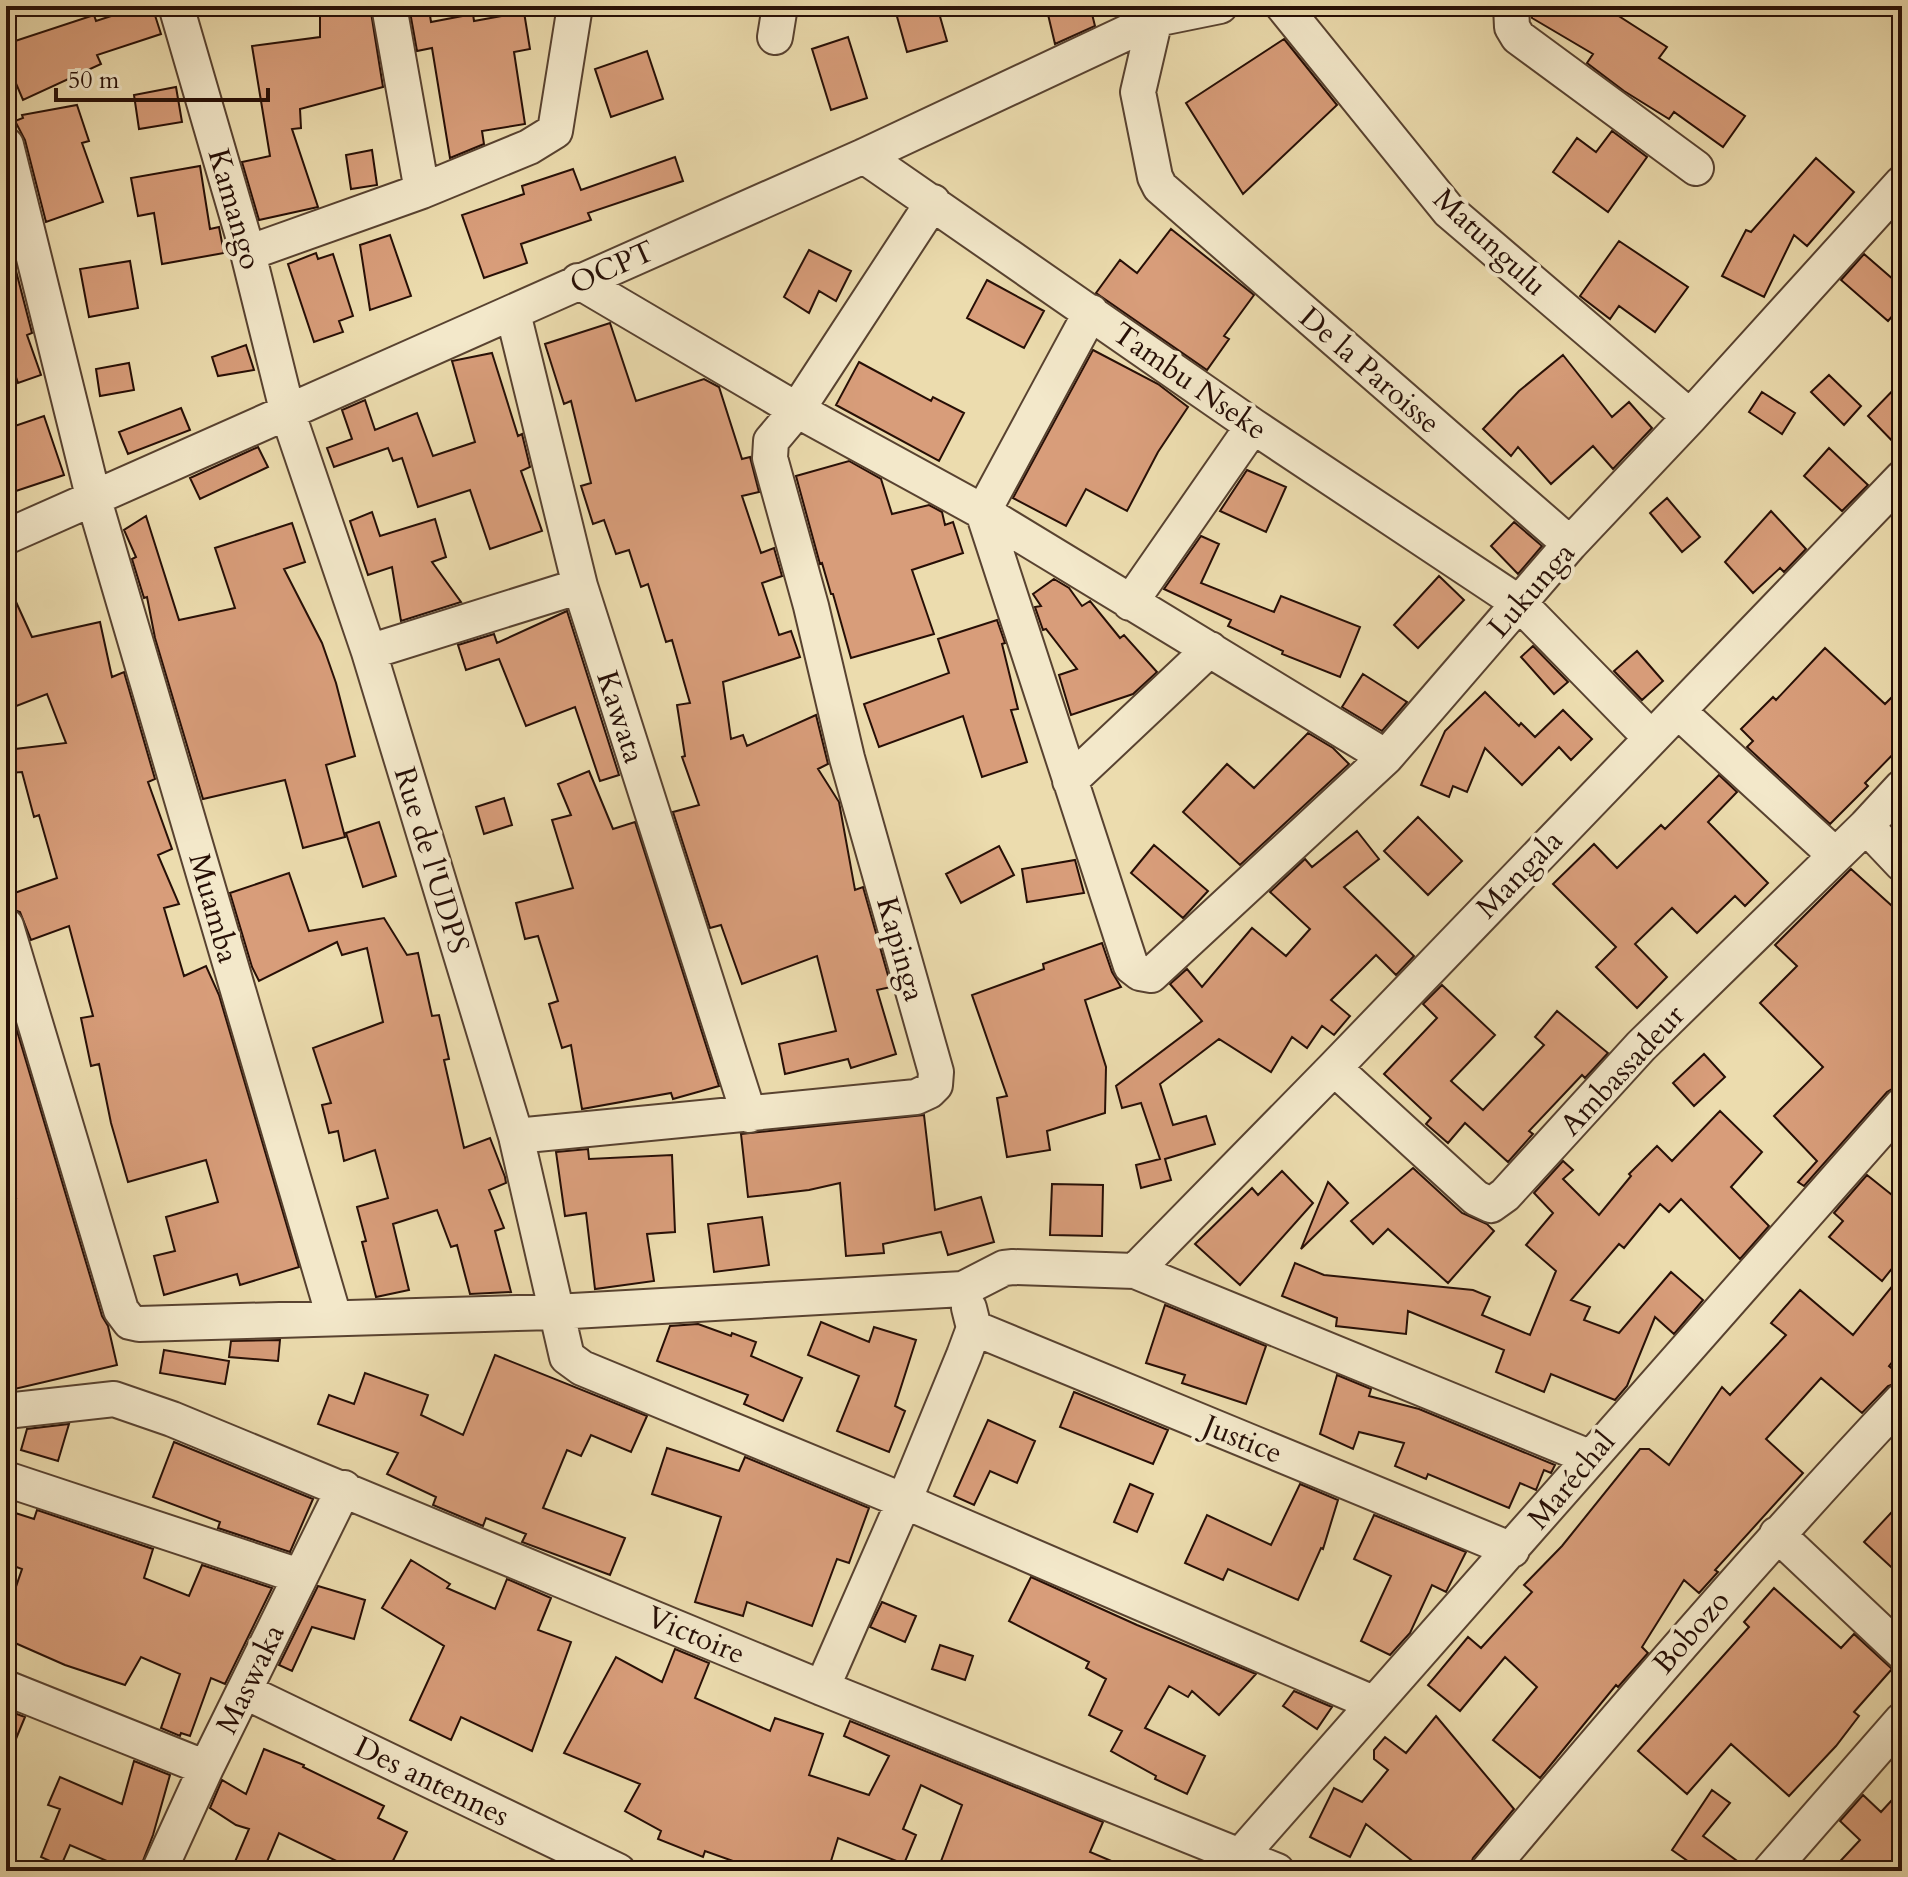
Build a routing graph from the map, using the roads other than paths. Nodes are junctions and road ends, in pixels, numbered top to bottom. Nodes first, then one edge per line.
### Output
1 (176, 6) edge
2 (389, 6) edge
3 (573, 6) edge
4 (1220, 6) edge
5 (1283, 6) edge
6 (1511, 6) edge
7 (1157, 12) edge
8 (6, 145) edge
9 (864, 156) junction
10 (1696, 168) dead end
11 (1902, 183) edge
12 (422, 191) junction
13 (933, 202) junction
14 (248, 253) junction
15 (578, 281) junction
16 (1091, 312) junction
17 (513, 313) junction
18 (797, 410) junction
19 (288, 414) junction
20 (1690, 417) junction
21 (1253, 426) junction
22 (1902, 478) edge
23 (94, 500) junction
24 (983, 512) junction
25 (6, 537) edge
26 (1570, 544) junction
27 (580, 586) junction
28 (1130, 603) junction
29 (1519, 603) junction
30 (1210, 649) junction
31 (369, 652) junction
32 (1678, 711) junction
33 (1651, 738) junction
34 (1386, 757) junction
35 (1070, 781) junction
36 (1902, 787) edge
37 (1866, 826) junction
38 (1835, 855) junction
39 (1902, 864) edge
40 (6, 926) edge
41 (1334, 1068) junction
42 (1902, 1105) edge
43 (749, 1115) junction
44 (516, 1136) junction
45 (1135, 1271) junction
46 (963, 1289) junction
47 (555, 1312) junction
48 (334, 1317) junction
49 (974, 1328) junction
50 (1902, 1400) edge
51 (6, 1411) edge
52 (1589, 1457) junction
53 (6, 1479) edge
54 (344, 1488) junction
55 (904, 1501) junction
56 (1777, 1534) junction
57 (1512, 1550) junction
58 (299, 1576) junction
59 (1902, 1652) edge
60 (6, 1688) edge
61 (822, 1688) junction
62 (246, 1692) junction
63 (1373, 1703) junction
64 (1902, 1720) edge
65 (206, 1768) junction
66 (1241, 1855) junction
67 (159, 1871) edge
68 (618, 1871) edge
69 (1277, 1871) edge
70 (1488, 1871) edge
71 (1770, 1871) edge

1 - 14 street, Kamango
2 - 12 street
3 - 12 street
4 - 7 street, OCPT
5 - 20 street, Matungulu
6 - 10 street
7 - 9 street, OCPT
7 - 26 street, De la Paroisse
8 - 23 street, Muamba
9 - 13 street, Tambu Nseke
9 - 15 street, OCPT
11 - 20 street, Lukunga
12 - 14 street
13 - 16 street, Tambu Nseke
13 - 18 street
14 - 19 street, Kamango
15 - 17 street, OCPT
15 - 18 street
16 - 21 street, Tambu Nseke
16 - 24 street
17 - 19 street, OCPT
17 - 27 street, Kawata
18 - 24 street
18 - 43 street, Kapinga
19 - 23 street, OCPT
19 - 31 street, Rue de l'UDPS
20 - 26 street, Lukunga
21 - 28 street
21 - 29 street, Tambu Nseke
22 - 32 street, Mangala
23 - 25 street, OCPT
23 - 48 street, Muamba
24 - 28 street
24 - 35 street
26 - 29 street, Lukunga
27 - 31 street
27 - 43 street, Kawata
28 - 30 street
29 - 33 street, Tambu Nseke
29 - 34 street, Lukunga
30 - 34 street
30 - 35 street
31 - 44 street, Rue de l'UDPS
32 - 33 street, Mangala
32 - 38 street
33 - 41 street, Mangala
34 - 35 street, Lukunga
36 - 37 street, Ambassadeur
37 - 38 street, Ambassadeur
37 - 39 street
38 - 41 street, Ambassadeur
40 - 48 street
41 - 45 street, Mangala
42 - 52 street, Maréchal
43 - 44 street, Kapinga
44 - 47 street, Rue de l'UDPS
45 - 46 street
45 - 52 street
46 - 47 street
46 - 49 street
47 - 48 street
47 - 55 street, Rue de l'UDPS
49 - 55 street
49 - 57 street, Justice
50 - 56 street, Bobozo
51 - 54 street, Victoire
52 - 57 street, Maréchal
53 - 58 street
54 - 58 street, Maswaka
54 - 61 street, Victoire
55 - 61 street
55 - 63 street, Rue de l'UDPS
56 - 59 street
56 - 70 street, Bobozo
57 - 63 street, Maréchal
58 - 62 street, Maswaka
60 - 65 street
61 - 66 street, Victoire
62 - 65 street, Maswaka
62 - 68 street, Des antennes
63 - 66 street, Maréchal
64 - 71 street
65 - 67 street, Maswaka
66 - 69 street, Victoire

